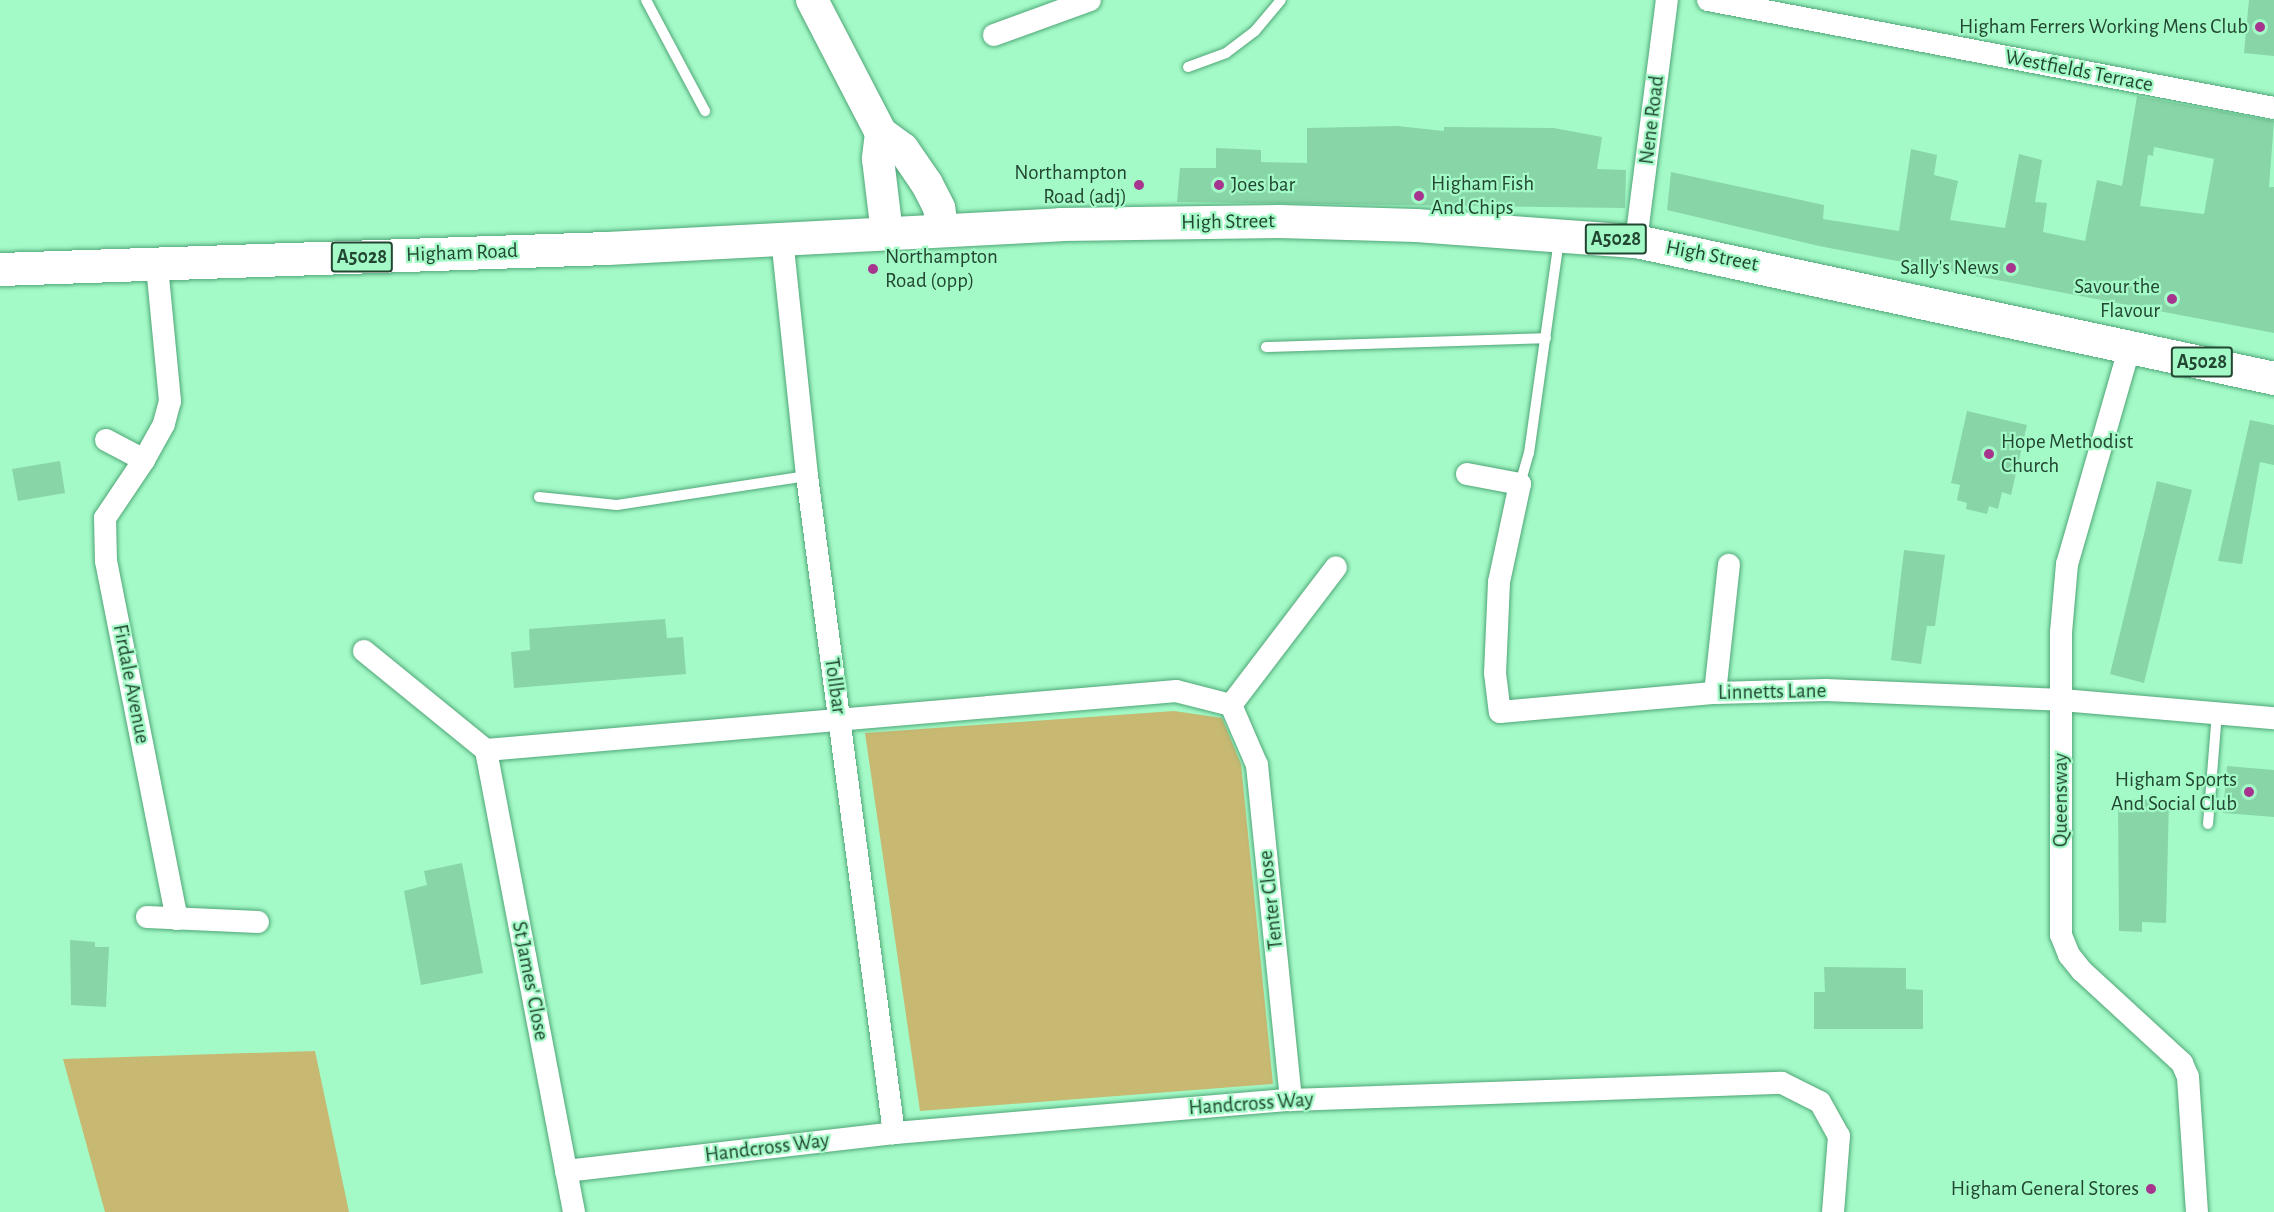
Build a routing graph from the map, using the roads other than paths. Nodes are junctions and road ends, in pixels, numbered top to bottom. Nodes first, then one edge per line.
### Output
1 (646, 0) edge
2 (812, 0) edge
3 (1090, 0) edge
4 (1281, 0) edge
5 (1667, 0) edge
6 (1708, 0) edge
7 (994, 34) dead end
8 (1188, 68) dead end
9 (2274, 108) edge
10 (705, 111) dead end
11 (881, 133) junction
12 (943, 230) junction
13 (887, 232) junction
14 (1559, 234) junction
15 (782, 238) junction
16 (1636, 241) junction
17 (158, 266) junction
18 (0, 269) edge
19 (1546, 338) junction
20 (2130, 346) junction
21 (1266, 347) dead end
22 (2274, 378) edge
23 (106, 440) dead end
24 (144, 460) junction
25 (1467, 474) dead end
26 (807, 476) junction
27 (1520, 484) junction
28 (539, 497) dead end
29 (1730, 565) dead end
30 (1336, 567) dead end
31 (364, 651) dead end
32 (1715, 693) junction
33 (2062, 700) junction
34 (1231, 705) junction
35 (2217, 711) junction
36 (839, 718) junction
37 (2274, 718) edge
38 (486, 750) junction
39 (2208, 824) dead end
40 (147, 917) dead end
41 (177, 919) junction
42 (258, 922) dead end
43 (1292, 1100) junction
44 (894, 1133) junction
45 (566, 1171) junction
46 (574, 1212) edge
47 (1833, 1212) edge
48 (2197, 1212) edge

1 - 10 lane
2 - 11 main road
3 - 7 street
4 - 8 lane
5 - 16 street, Nene Road
6 - 9 street, Westfields Terrace
11 - 12 main road
11 - 13 main road
12 - 13 main road, High Street / A5028
12 - 14 main road, High Street / A5028
13 - 15 main road, Higham Road / A5028
14 - 16 main road, High Street / A5028
14 - 19 lane, Linnetts Lane
15 - 17 main road, Higham Road / A5028
15 - 26 street, Tollbar
16 - 20 main road, High Street / A5028
17 - 18 main road, Higham Road / A5028
17 - 24 street, Firdale Avenue
19 - 21 lane
19 - 27 lane, Linnetts Lane
20 - 22 main road, High Street / A5028
20 - 33 street, Queensway
23 - 24 street
24 - 41 street, Firdale Avenue
25 - 27 street
26 - 28 lane
26 - 36 street, Tollbar
27 - 32 street, Linnetts Lane
29 - 32 street
30 - 34 street
31 - 38 street
32 - 33 street, Linnetts Lane
33 - 35 street, Linnetts Lane
33 - 48 street, Queensway
34 - 36 street
34 - 43 street, Tenter Close
35 - 37 street, Linnetts Lane
35 - 39 lane
36 - 38 street
36 - 44 street, Tollbar
38 - 45 street, St James' Close
40 - 41 street
41 - 42 street
43 - 44 street, Handcross Way
43 - 47 street, Handcross Way
44 - 45 street, Handcross Way
45 - 46 street, St James' Close

